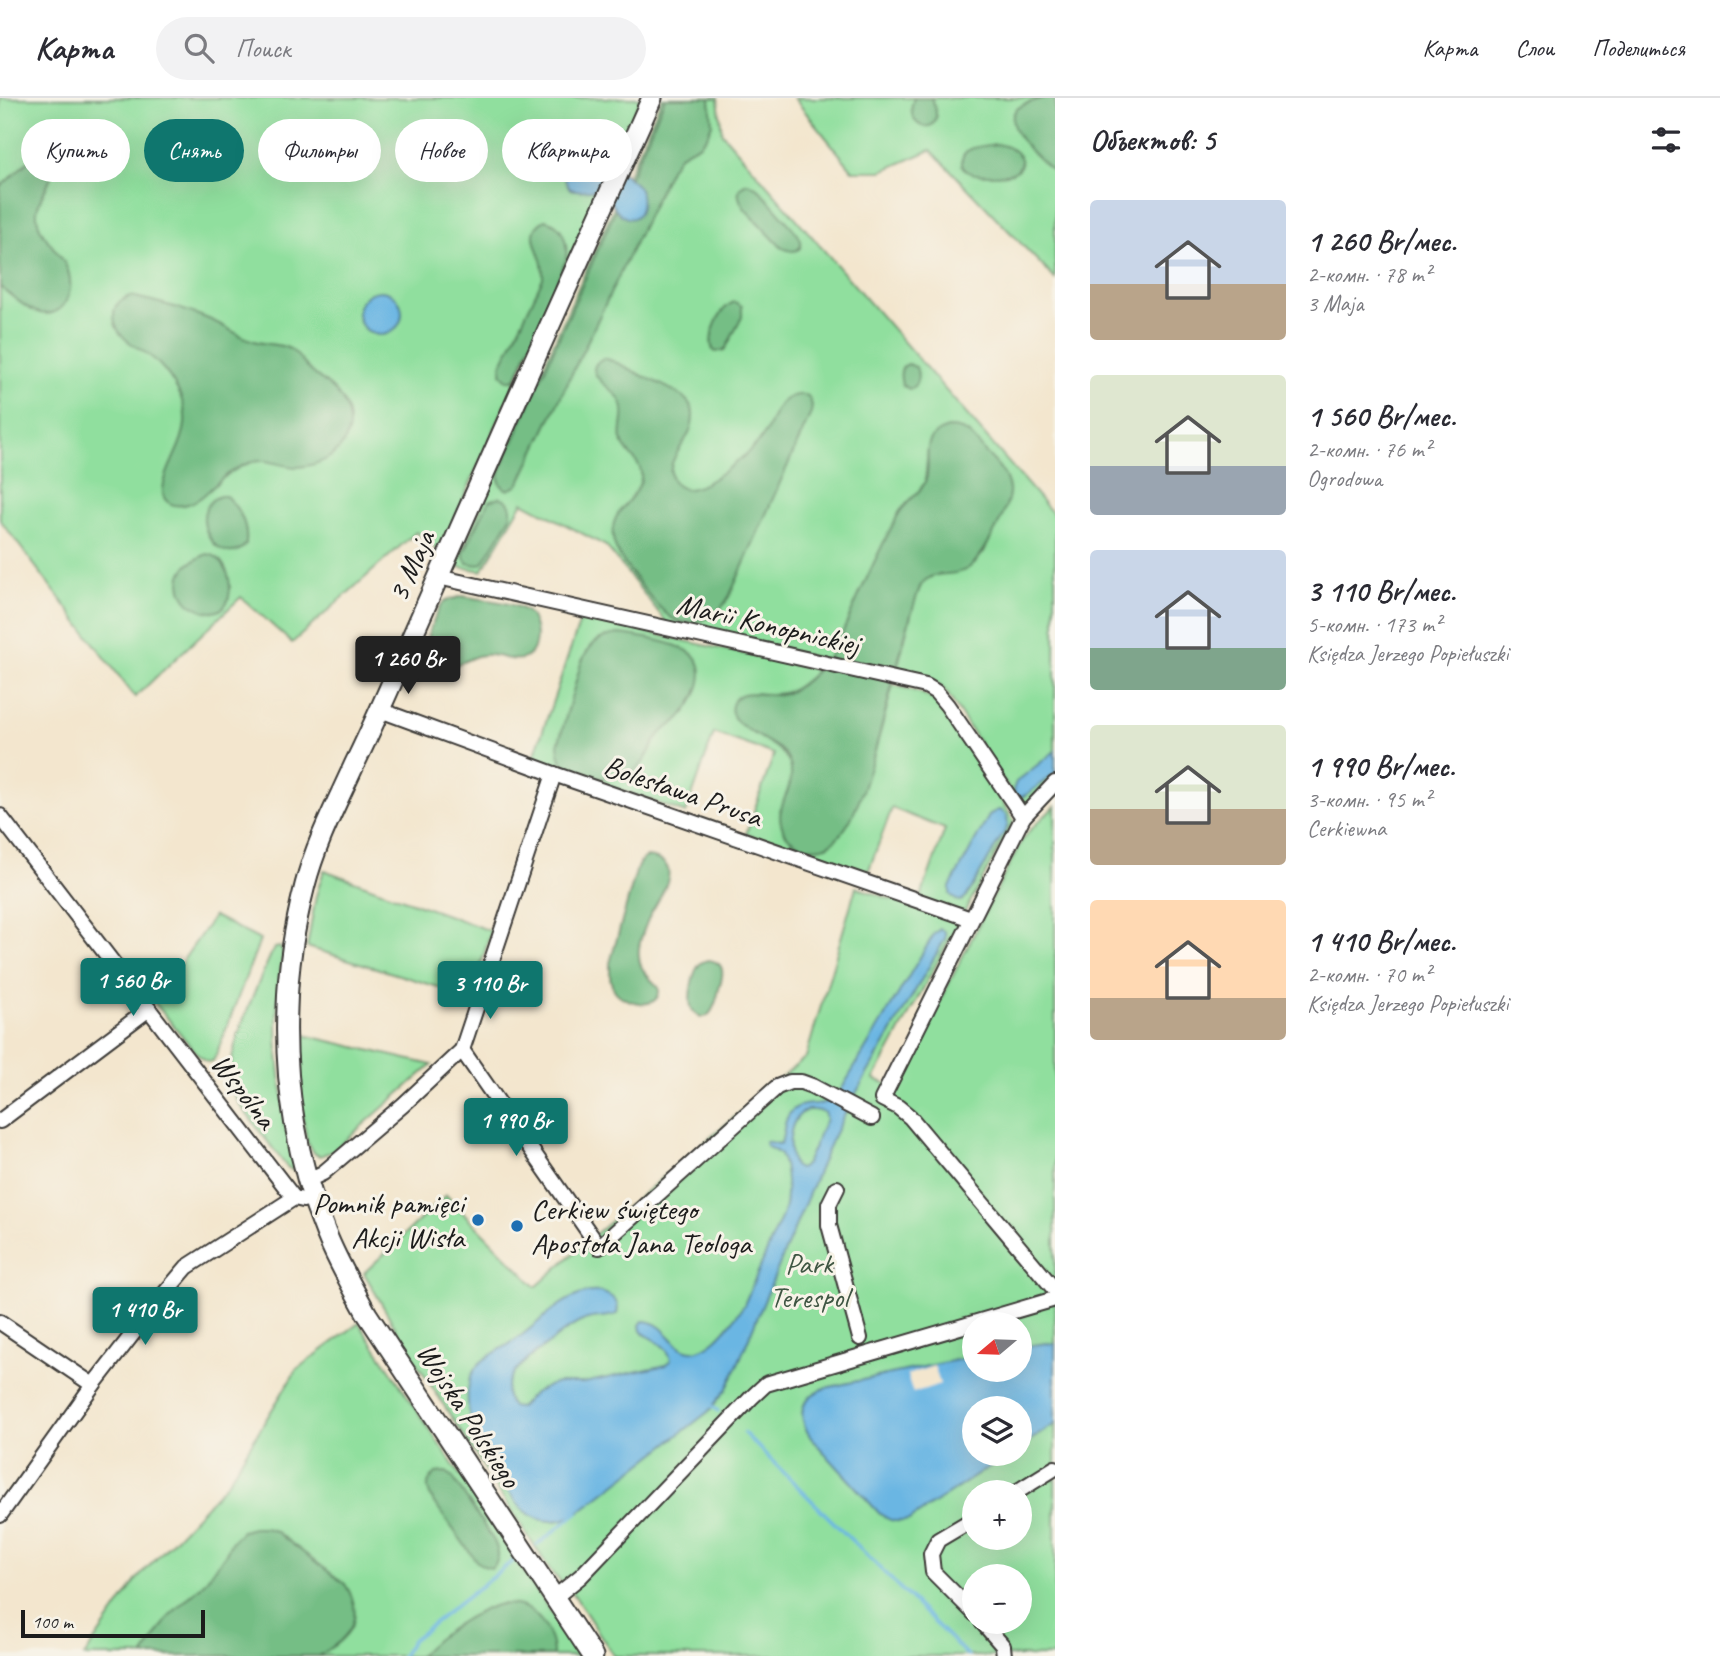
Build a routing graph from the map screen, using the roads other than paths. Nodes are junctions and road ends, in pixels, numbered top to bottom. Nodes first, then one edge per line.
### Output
1 (652, 98) edge
2 (438, 577) junction
3 (380, 710) junction
4 (554, 774) junction
5 (1055, 783) edge
6 (0, 816) edge
7 (1023, 817) junction
8 (971, 919) junction
9 (149, 1009) junction
10 (462, 1049) junction
11 (872, 1118) dead end
12 (0, 1121) edge
13 (837, 1188) dead end
14 (305, 1192) junction
15 (1055, 1290) edge
16 (1055, 1299) edge
17 (0, 1322) edge
18 (860, 1338) dead end
19 (93, 1385) junction
20 (1055, 1468) edge
21 (1032, 1483) edge
22 (0, 1515) edge
23 (962, 1526) edge
24 (554, 1598) junction
25 (962, 1601) edge
26 (992, 1634) edge
27 (593, 1656) edge
28 (1004, 1656) edge

1 - 2 street, 3 Maja
2 - 3 street, 3 Maja
2 - 7 street, Marii Konopnickiej
3 - 4 street, Bolesława Prusa
3 - 14 street, 3 Maja
4 - 8 street, Bolesława Prusa
4 - 10 street
5 - 7 street
6 - 9 street, Wspólna
7 - 8 street
8 - 15 street
9 - 12 street
9 - 14 street, Wspólna
10 - 11 street
10 - 14 street
13 - 18 street
14 - 19 street
14 - 24 street, Wojska Polskiego
16 - 24 street
17 - 19 street
19 - 22 street
20 - 21 street
23 - 25 street
24 - 27 street, Wojska Polskiego
26 - 28 street

